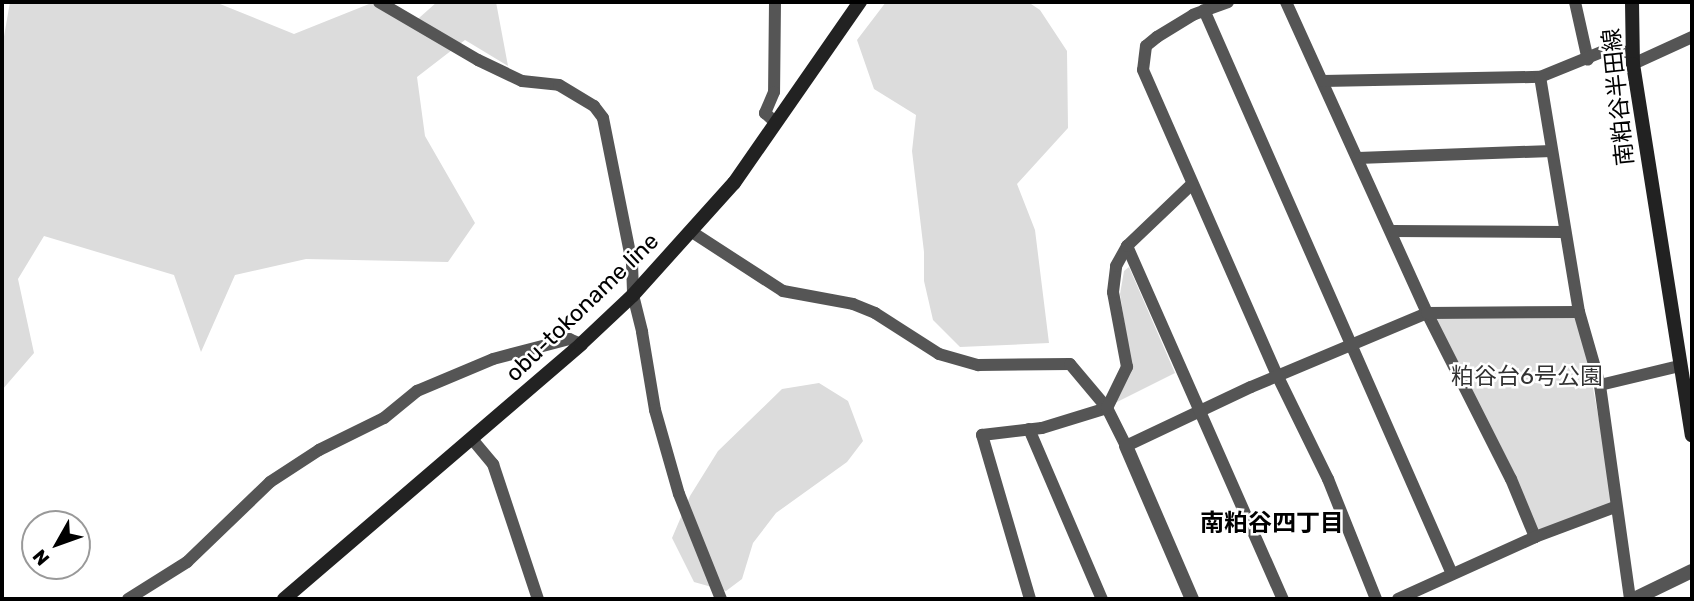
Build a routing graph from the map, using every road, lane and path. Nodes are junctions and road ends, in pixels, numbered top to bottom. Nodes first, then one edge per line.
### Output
1 (379, 2) edge
2 (775, 2) edge
3 (860, 2) edge
4 (1228, 2) edge
5 (1286, 2) edge
6 (1575, 2) edge
7 (1632, 2) edge
8 (1204, 10) junction
9 (1692, 37) edge
10 (1633, 58) junction
11 (1588, 60) junction
12 (1540, 77) junction
13 (1323, 81) junction
14 (775, 122) junction
15 (1552, 151) junction
16 (1358, 158) junction
17 (1192, 184) junction
18 (1392, 231) junction
19 (692, 232) junction
20 (1564, 232) junction
21 (1127, 246) junction
22 (633, 295) junction
23 (1579, 312) junction
24 (1427, 313) junction
25 (581, 344) junction
26 (1352, 346) junction
27 (1684, 370) edge
28 (1278, 377) junction
29 (1600, 386) junction
30 (1107, 408) junction
31 (1201, 410) junction
32 (1028, 429) junction
33 (1692, 435) edge
34 (472, 439) junction
35 (1126, 446) junction
36 (1615, 507) junction
37 (1535, 537) junction
38 (1692, 572) edge
39 (1452, 575) junction
40 (1417, 595) edge
41 (128, 599) edge
42 (284, 599) edge
43 (538, 599) edge
44 (721, 599) edge
45 (1030, 599) edge
46 (1102, 599) edge
47 (1192, 599) edge
48 (1283, 599) edge
49 (1376, 599) edge
50 (1398, 599) edge
51 (1632, 599) edge

1 - 22 street
2 - 14 street
3 - 14 main road, obu-tokoname line
4 - 8 street
5 - 13 street
6 - 11 street
7 - 10 main road, 南粕谷半田線
8 - 17 street
8 - 26 street
9 - 10 street
10 - 11 street
10 - 27 main road, 南粕谷半田線
11 - 12 street
12 - 13 street
12 - 15 street
13 - 16 street
14 - 19 main road, obu-tokoname line
15 - 16 street
15 - 20 street
16 - 18 street
17 - 21 street
17 - 28 street
18 - 20 street
18 - 24 street
19 - 22 main road, obu-tokoname line
19 - 30 street
20 - 23 street
21 - 30 street
21 - 31 street
22 - 25 main road, obu-tokoname line
22 - 44 street
23 - 24 street
23 - 29 street
24 - 26 street
24 - 37 street
25 - 34 main road, obu-tokoname line
25 - 41 street
26 - 28 street
26 - 39 street
27 - 29 street
27 - 33 main road, 南粕谷半田線
28 - 31 street
28 - 49 street
29 - 36 street
30 - 32 street
30 - 35 street
31 - 35 street
31 - 48 street
32 - 45 street
32 - 46 street
34 - 42 main road, obu-tokoname line
34 - 43 street
35 - 47 street
36 - 37 street
36 - 51 street
37 - 39 street
38 - 51 street
39 - 40 street
40 - 50 street

